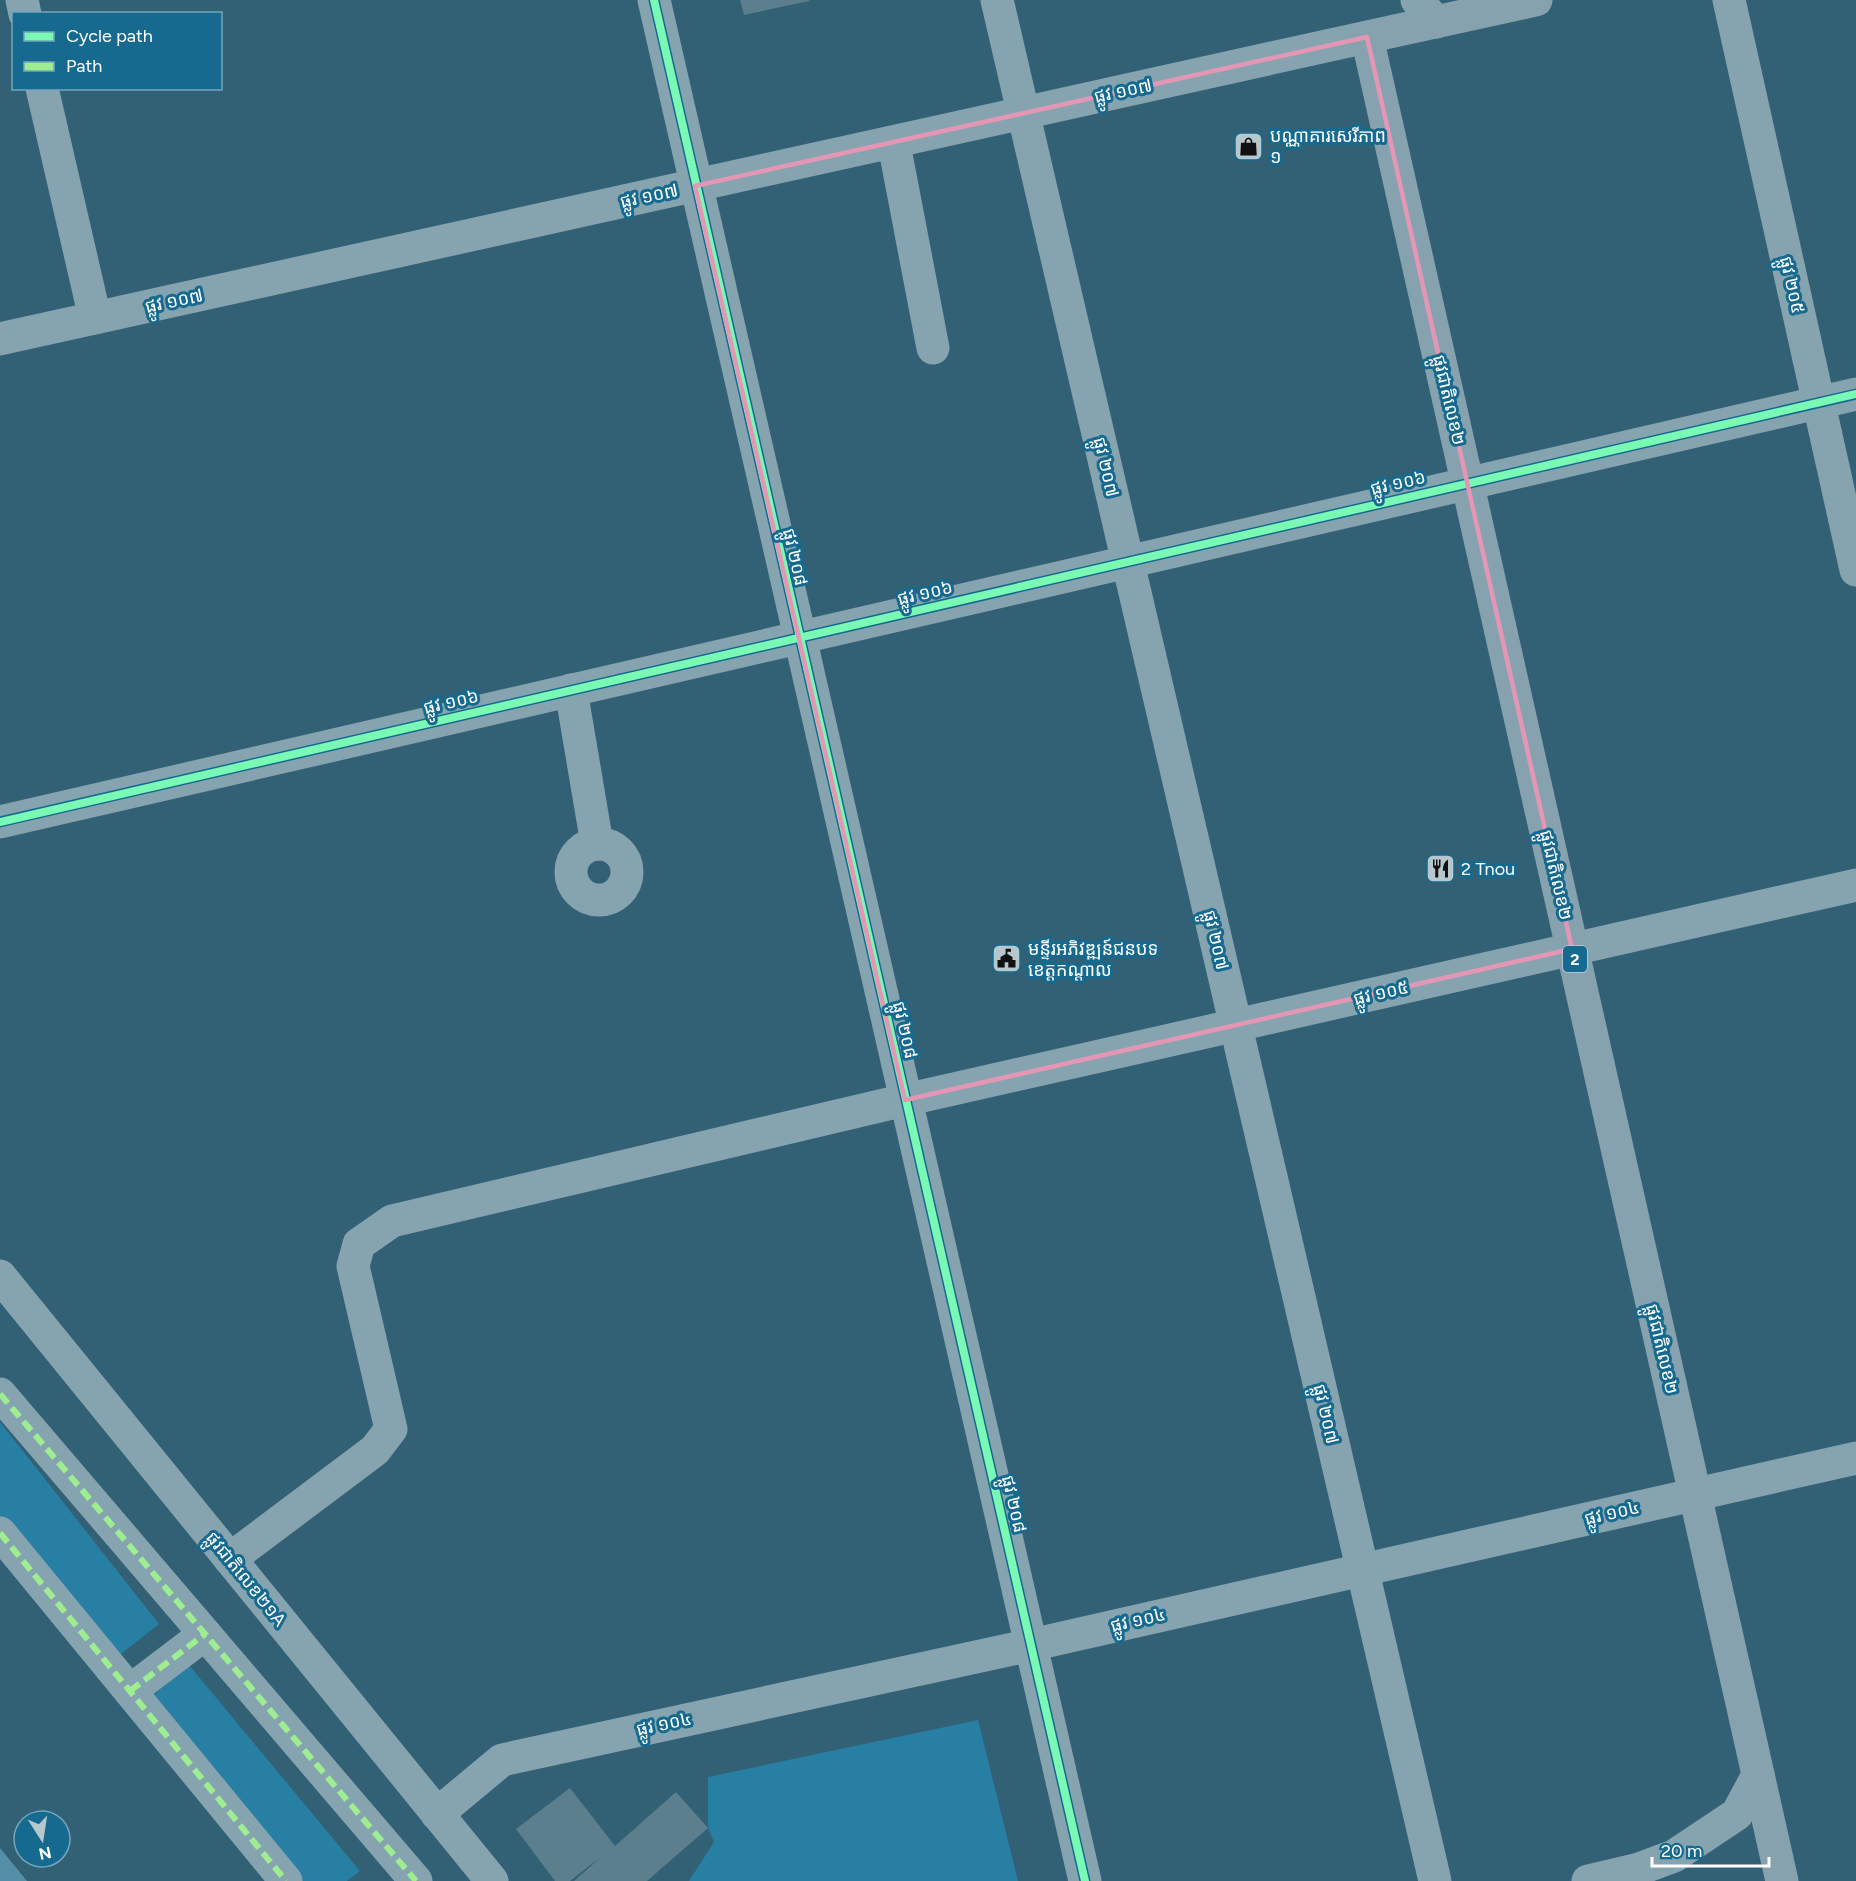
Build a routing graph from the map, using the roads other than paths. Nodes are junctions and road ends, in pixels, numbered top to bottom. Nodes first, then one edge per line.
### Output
1 (654, 0) edge
2 (997, 0) edge
3 (1536, 0) edge
4 (1729, 0) edge
5 (1482, 6) edge
6 (1426, 11) edge
7 (1367, 37) junction
8 (42, 90) edge
9 (1024, 113) junction
10 (894, 144) junction
11 (695, 186) junction
12 (95, 318) junction
13 (0, 339) edge
14 (933, 348) dead end
15 (1856, 394) edge
16 (1819, 402) junction
17 (1468, 483) junction
18 (1128, 561) junction
19 (1856, 570) edge
20 (799, 637) junction
21 (571, 690) junction
22 (0, 822) edge
23 (597, 844) dead end
24 (1856, 885) edge
25 (1572, 949) junction
26 (1236, 1025) junction
27 (905, 1100) junction
28 (0, 1276) edge
29 (0, 1394) edge
30 (1856, 1458) edge
31 (1695, 1494) junction
32 (0, 1533) edge
33 (230, 1559) junction
34 (1362, 1569) junction
35 (205, 1634) junction
36 (1031, 1645) junction
37 (130, 1690) junction
38 (1758, 1775) junction
39 (437, 1814) junction
40 (413, 1880) edge
41 (286, 1881) edge
42 (492, 1881) edge
43 (1085, 1881) edge
44 (1435, 1881) edge
45 (1588, 1881) edge
46 (1782, 1881) edge

1 - 11 street, ផ្លូវ ២០៨
2 - 9 street, ផ្លូវ ២០៧
3 - 5 main road
4 - 16 street, ផ្លូវ ២០៥
5 - 6 main road
6 - 7 main road
7 - 9 street, ផ្លូវ ១០៧
7 - 17 main road, ផ្លូវជាតិលេខ២ / 2
8 - 12 street
9 - 10 street, ផ្លូវ ១០៧
9 - 18 street, ផ្លូវ ២០៧
10 - 11 street, ផ្លូវ ១០៧
10 - 14 street
11 - 12 street, ផ្លូវ ១០៧
11 - 20 street, ផ្លូវ ២០៨
12 - 13 street, ផ្លូវ ១០៧
15 - 16 street, ផ្លូវ ១០៦
16 - 17 street, ផ្លូវ ១០៦
16 - 19 street, ផ្លូវ ២០៥
17 - 18 street, ផ្លូវ ១០៦
17 - 25 main road, ផ្លូវជាតិលេខ២ / 2
18 - 20 street, ផ្លូវ ១០៦
18 - 26 street, ផ្លូវ ២០៧
20 - 21 street, ផ្លូវ ១០៦
20 - 27 street, ផ្លូវ ២០៨
21 - 22 street, ផ្លូវ ១០៦
21 - 23 street
24 - 25 street, ផ្លូវ ១០៥
25 - 26 street, ផ្លូវ ១០៥
25 - 31 main road, ផ្លូវជាតិលេខ២ / 2
26 - 27 street, ផ្លូវ ១០៥
26 - 34 street, ផ្លូវ ២០៧
27 - 33 street, ផ្លូវ ១០៥
27 - 36 street, ផ្លូវ ២០៨
28 - 33 street, ផ្លូវជាតិលេខ២១A
29 - 35 street
30 - 31 street, ផ្លូវ ១០៤
31 - 34 street, ផ្លូវ ១០៤
31 - 38 main road, ផ្លូវជាតិលេខ២ / 2
32 - 37 street
33 - 39 street, ផ្លូវជាតិលេខ២១A
34 - 36 street, ផ្លូវ ១០៤
34 - 44 street, ផ្លូវ ២០៧
35 - 37 street
35 - 40 street
36 - 39 street, ផ្លូវ ១០៤
36 - 43 street, ផ្លូវ ២០៨
37 - 41 street
38 - 45 street
38 - 46 main road, ផ្លូវជាតិលេខ២ / 2
39 - 42 street, ផ្លូវជាតិលេខ២១A

